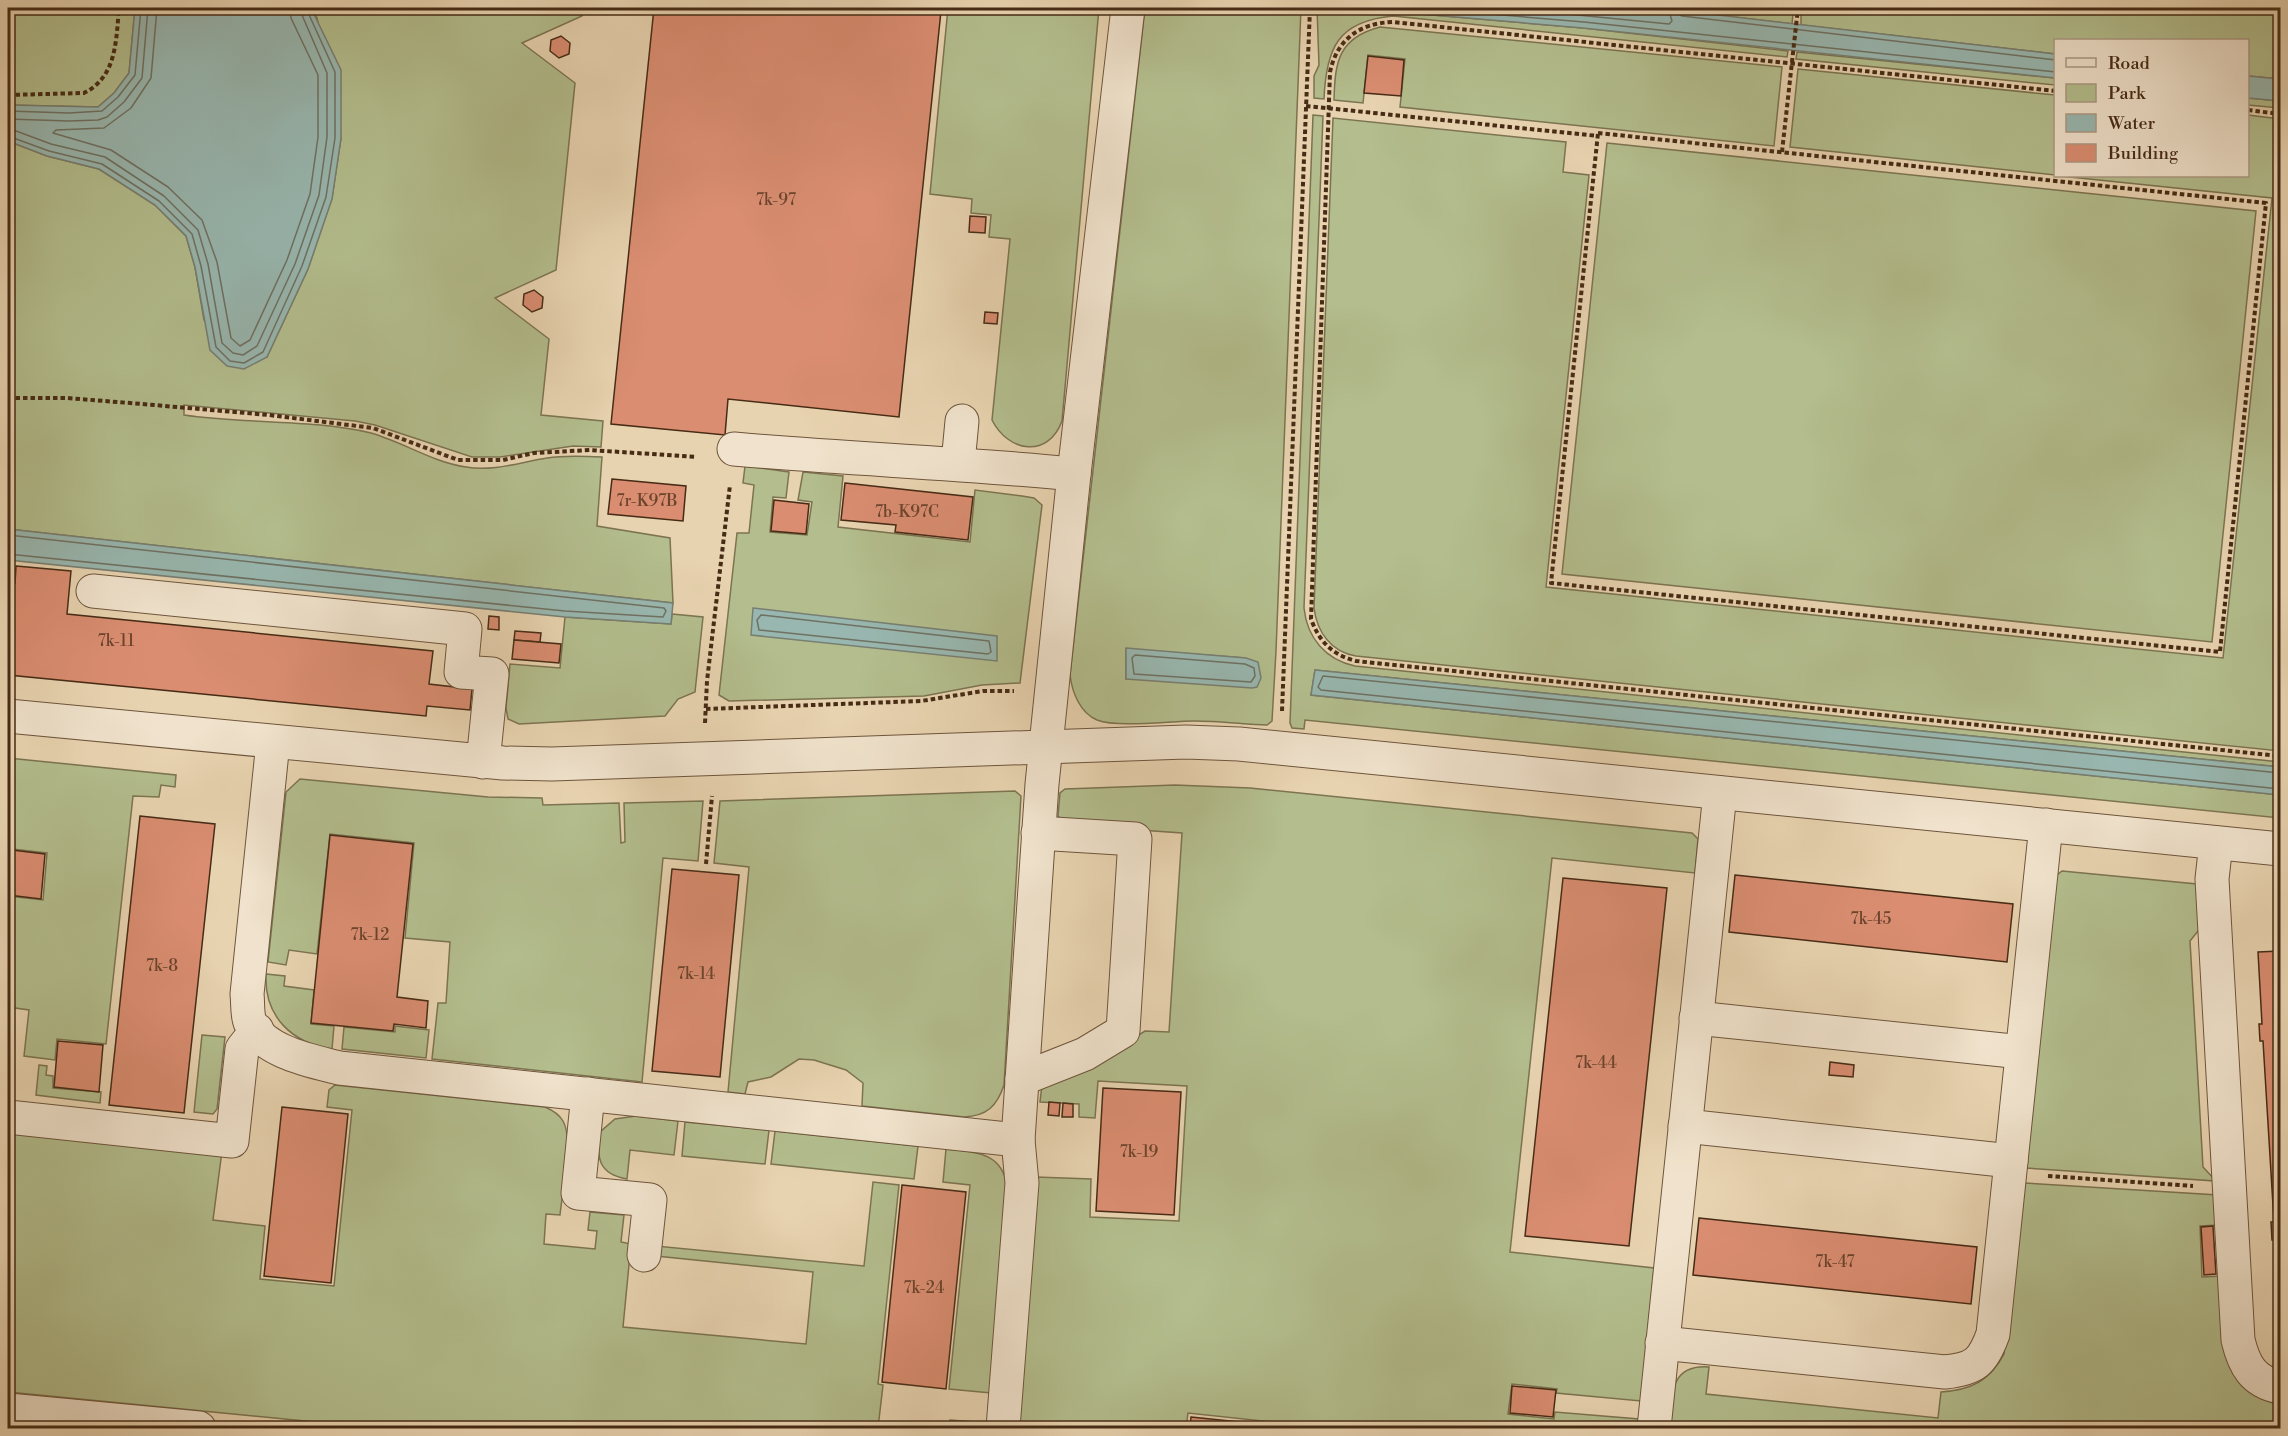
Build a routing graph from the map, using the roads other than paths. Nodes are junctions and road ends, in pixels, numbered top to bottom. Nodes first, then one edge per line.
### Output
1 (1128, 8) edge
2 (962, 421) dead end
3 (734, 454) road end
4 (957, 463) junction
5 (1074, 474) junction
6 (93, 591) dead end
7 (8, 716) edge
8 (273, 742) junction
9 (1045, 746) junction
10 (483, 762) junction
11 (1720, 793) junction
12 (2046, 825) junction
13 (1038, 833) junction
14 (2216, 843) junction
15 (2280, 849) edge
16 (1696, 1018) junction
17 (257, 1030) junction
18 (2022, 1052) junction
19 (1022, 1079) junction
20 (588, 1094) junction
21 (8, 1117) edge
22 (1685, 1126) junction
23 (1018, 1140) junction
24 (2011, 1167) junction
25 (644, 1255) dead end
26 (1662, 1343) junction
27 (2280, 1387) edge
28 (8, 1410) edge
29 (117, 1425) edge
30 (199, 1428) edge
31 (1003, 1428) edge
32 (1654, 1428) edge

1 - 5 street
2 - 4 street
3 - 4 street
4 - 5 street
5 - 9 street
6 - 10 street
7 - 8 street
8 - 10 street
8 - 17 street
9 - 10 street
9 - 11 street
9 - 13 street
11 - 12 street
11 - 16 street
12 - 14 street
12 - 18 street
13 - 19 street
13 - 19 street
14 - 15 street
14 - 27 street
16 - 18 street
16 - 22 street
17 - 20 street
17 - 21 street
18 - 24 street
19 - 23 street
20 - 23 street
20 - 25 street
22 - 24 street
22 - 26 street
23 - 31 street
24 - 26 street
26 - 32 street
28 - 29 street
29 - 30 street

